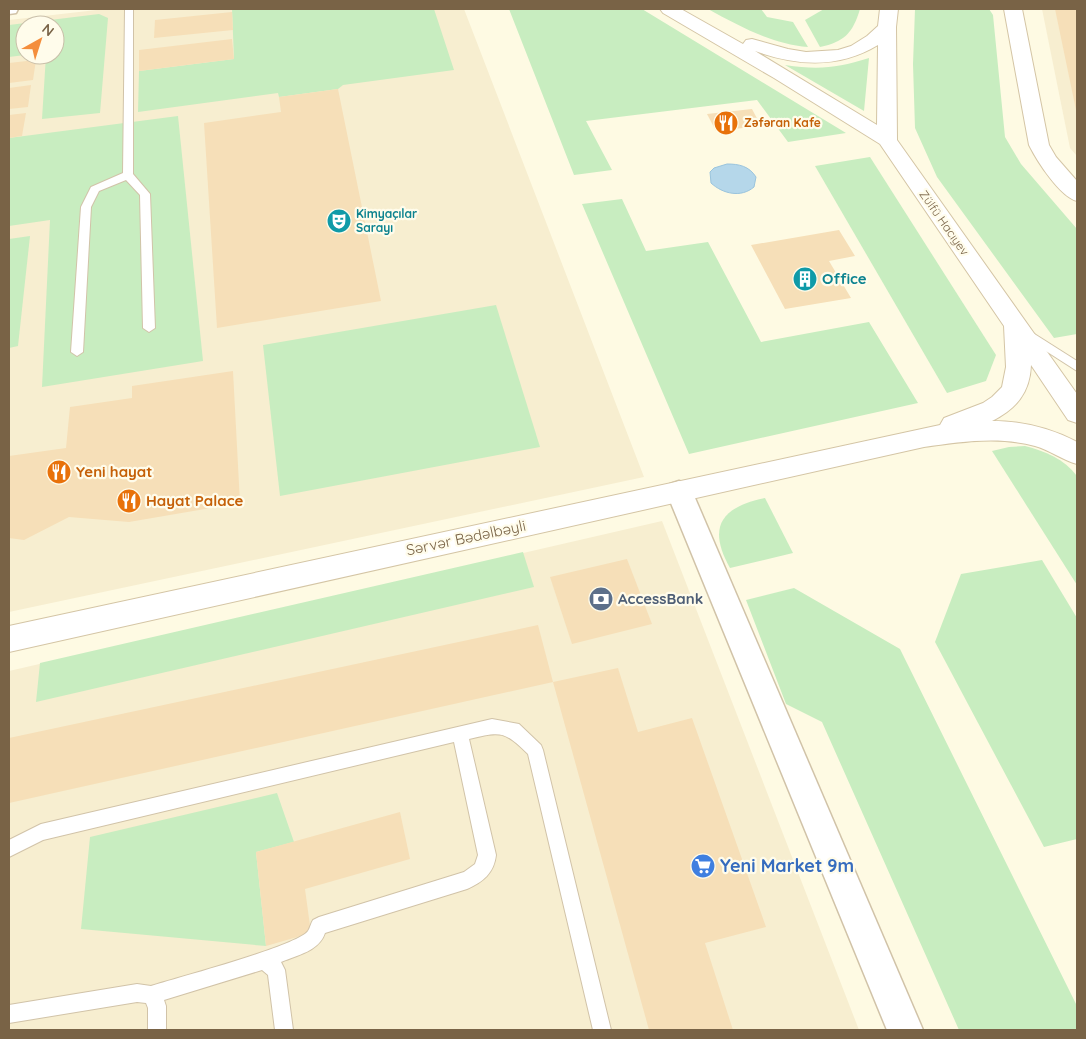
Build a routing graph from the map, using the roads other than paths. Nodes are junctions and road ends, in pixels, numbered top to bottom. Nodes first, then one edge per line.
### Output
1 (129, 9) edge
2 (676, 13) edge
3 (1013, 14) edge
4 (888, 18) edge
5 (887, 140) junction
6 (128, 175) junction
7 (1077, 194) edge
8 (1016, 326) junction
9 (149, 328) dead end
10 (77, 352) dead end
11 (1077, 367) edge
12 (1077, 413) edge
13 (924, 437) junction
14 (1077, 454) edge
15 (679, 491) junction
16 (9, 639) edge
17 (460, 733) junction
18 (9, 849) edge
19 (265, 960) junction
20 (151, 995) junction
21 (9, 1014) edge
22 (157, 1030) edge
23 (284, 1030) edge
24 (602, 1030) edge
25 (905, 1030) edge

1 - 6 lane
2 - 4 main road
2 - 5 main road
3 - 7 main road
4 - 5 main road
5 - 8 main road, Zülfü Hacıyev
6 - 9 lane
6 - 10 lane
8 - 11 lane
8 - 12 main road, Zülfü Hacıyev
8 - 13 main road
13 - 14 main road
13 - 15 main road, Sərvər Bədəlbəyli
15 - 16 main road, Sərvər Bədəlbəyli
15 - 25 street
17 - 18 lane
17 - 19 lane
17 - 24 lane
19 - 20 lane
19 - 23 lane
20 - 21 lane
20 - 22 lane

